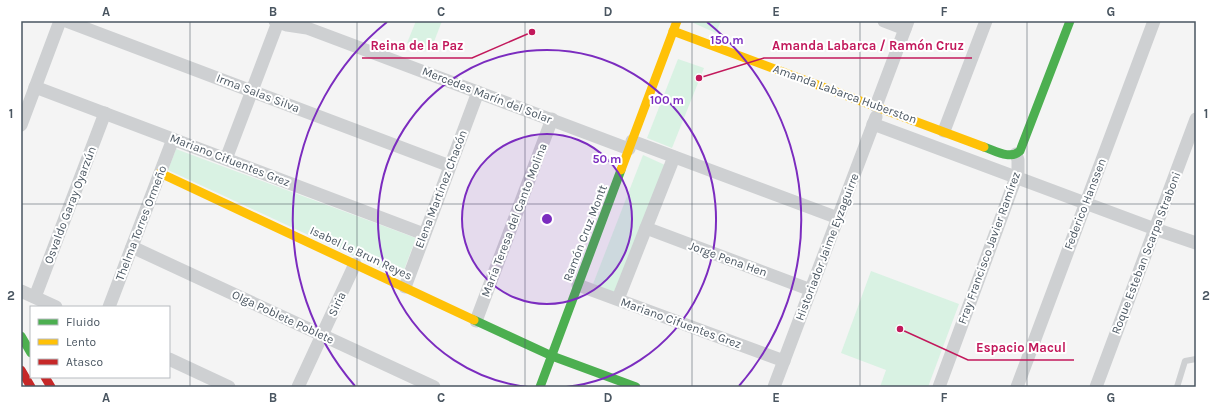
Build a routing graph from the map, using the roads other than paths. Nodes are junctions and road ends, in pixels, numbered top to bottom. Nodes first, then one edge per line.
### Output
1 (60, 21) edge
2 (66, 21) edge
3 (277, 21) edge
4 (677, 21) edge
5 (884, 21) edge
6 (986, 21) edge
7 (1070, 21) edge
8 (1154, 21) edge
9 (907, 25) edge
10 (673, 31) junction
11 (35, 87) junction
12 (252, 91) junction
13 (478, 92) junction
14 (878, 106) junction
15 (104, 113) junction
16 (1196, 119) edge
17 (552, 120) junction
18 (873, 124) junction
19 (21, 125) edge
20 (944, 131) junction
21 (173, 139) junction
22 (631, 145) junction
23 (1016, 154) junction
24 (674, 157) junction
25 (226, 159) junction
26 (450, 166) junction
27 (160, 173) junction
28 (1016, 177) junction
29 (1086, 204) junction
30 (838, 218) junction
31 (646, 228) junction
32 (1155, 229) junction
33 (424, 234) junction
34 (1196, 243) edge
35 (132, 247) junction
36 (355, 264) junction
37 (578, 285) junction
38 (405, 287) junction
39 (811, 290) junction
40 (21, 291) edge
41 (35, 298) junction
42 (618, 299) junction
43 (54, 306) edge
44 (109, 306) edge
45 (476, 321) junction
46 (322, 335) junction
47 (21, 336) edge
48 (30, 351) edge
49 (552, 356) junction
50 (170, 359) edge
51 (1196, 359) edge
52 (784, 361) junction
53 (21, 370) edge
54 (46, 378) edge
55 (778, 386) edge
56 (31, 387) edge
57 (51, 387) edge
58 (229, 387) edge
59 (298, 387) edge
60 (434, 387) edge
61 (540, 387) edge
62 (636, 387) edge
63 (939, 387) edge
64 (1017, 387) edge
65 (1096, 387) edge
66 (1177, 387) edge

1 - 11 street
2 - 12 street, Irma Salas Silva
3 - 12 street
3 - 13 street, Mercedes Marín del Solar
4 - 10 street, Ramón Cruz Montt
5 - 9 street
6 - 20 street
7 - 23 street, Fray Francisco Javier Ramírez
8 - 29 street, Federico Hanssen
9 - 14 street, Historiador Jaime Eyzaguirre
10 - 14 street, Amanda Labarca Huberston
10 - 22 street, Ramón Cruz Montt
11 - 15 street, Mariano Cifuentes Grez
11 - 19 street
12 - 25 street
12 - 26 street, Irma Salas Silva
13 - 17 street, Mercedes Marín del Solar
13 - 26 street, Elena Martínez Chacón
14 - 18 street, Historiador Jaime Eyzaguirre
14 - 20 street, Amanda Labarca Huberston
15 - 21 street, Mariano Cifuentes Grez
15 - 41 street, Osvaldo Garay Oyarzún
16 - 32 street, Roque Esteban Scarpa Straboni
17 - 22 street, Mercedes Marín del Solar
17 - 45 street, María Teresa del Canto Molina
18 - 28 street, Amanda Labarca Huberston
18 - 30 street, Historiador Jaime Eyzaguirre
20 - 23 street, Amanda Labarca Huberston
21 - 25 street, Mariano Cifuentes Grez
21 - 27 street, Thelma Torres Ormeño
22 - 24 street, Mercedes Marín del Solar
22 - 37 street, Ramón Cruz Montt
23 - 28 street, Fray Francisco Javier Ramírez
24 - 30 street, Mercedes Marín del Solar
24 - 31 street
25 - 33 street, Mariano Cifuentes Grez
26 - 33 street, Elena Martínez Chacón
27 - 35 street, Thelma Torres Ormeño
27 - 36 street, Isabel Le Brun Reyes
28 - 29 street, Amanda Labarca Huberston
28 - 63 street, Fray Francisco Javier Ramírez
29 - 32 street, Amanda Labarca Huberston
29 - 64 street, Federico Hanssen
30 - 39 street, Historiador Jaime Eyzaguirre
31 - 39 street, Jorge Pena Hen
31 - 42 street
32 - 34 street, Amanda Labarca Huberston
32 - 65 street, Roque Esteban Scarpa Straboni
33 - 38 street, Elena Martínez Chacón
35 - 44 street, Thelma Torres Ormeño
35 - 46 street, Olga Poblete Poblete
36 - 38 street, Isabel Le Brun Reyes
36 - 46 street, Siria
37 - 42 street, Mariano Cifuentes Grez
37 - 49 street, Ramón Cruz Montt
38 - 45 street, Isabel Le Brun Reyes
39 - 52 street, Historiador Jaime Eyzaguirre
40 - 41 street
41 - 43 street
42 - 52 street, Mariano Cifuentes Grez
45 - 49 street, Isabel Le Brun Reyes
46 - 59 street, Siria
46 - 60 street, Olga Poblete Poblete
47 - 48 street
49 - 61 street, Ramón Cruz Montt
49 - 62 street, Isabel Le Brun Reyes
50 - 58 street
51 - 66 lane
52 - 55 street, Historiador Jaime Eyzaguirre
53 - 56 street
54 - 57 street

